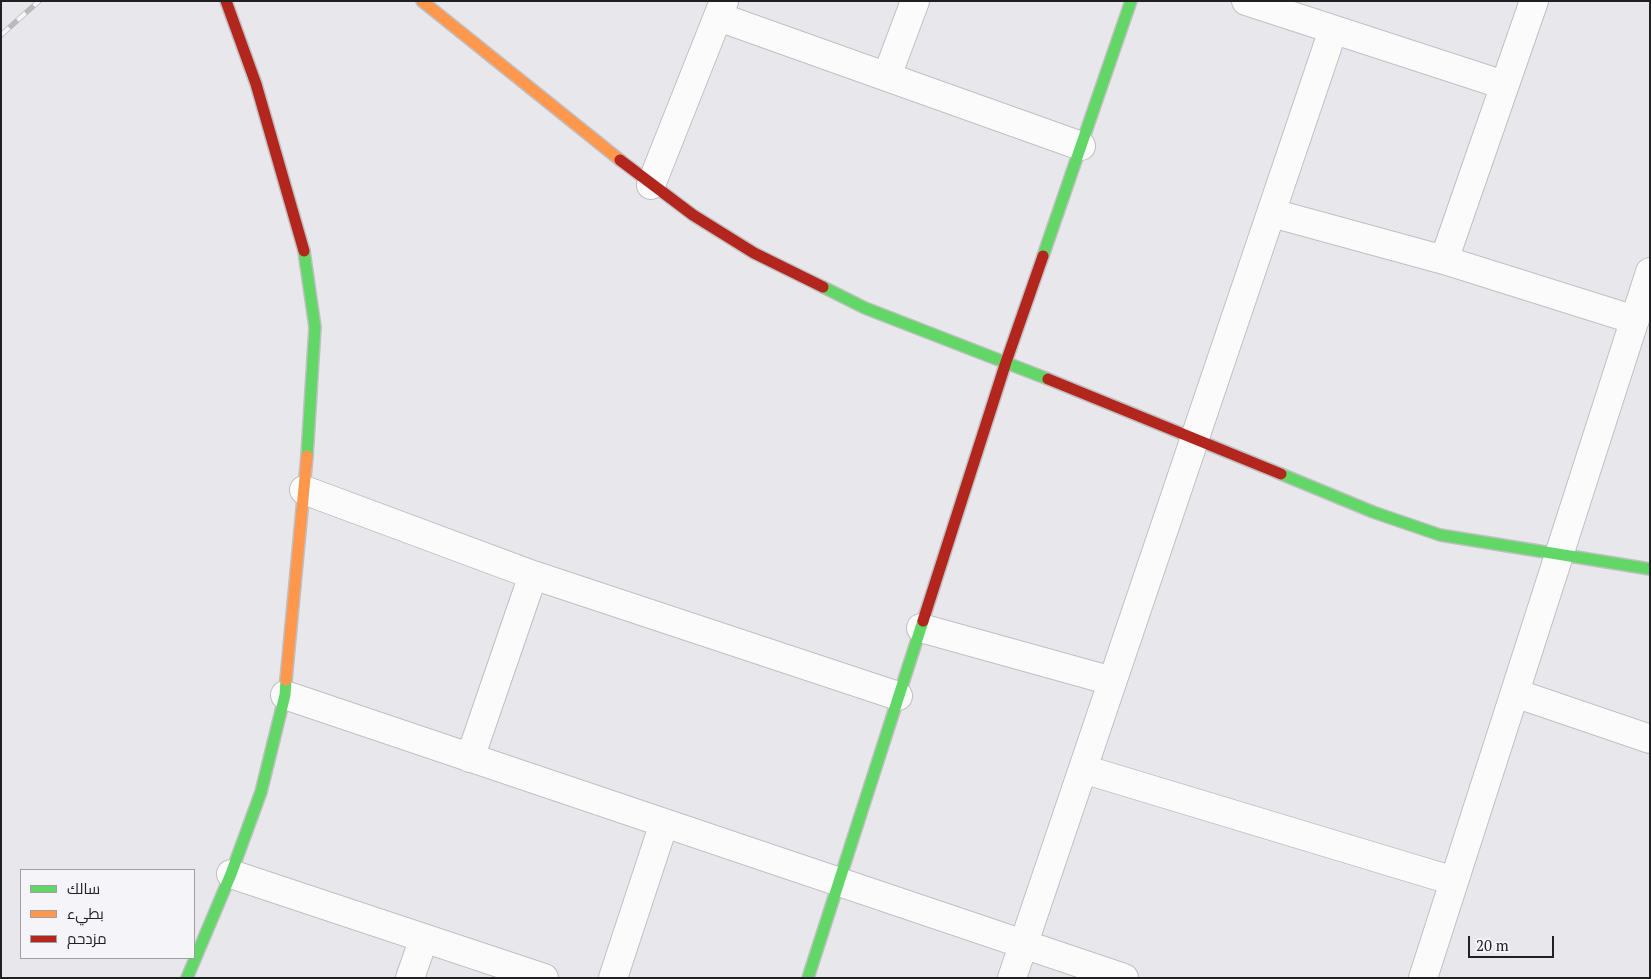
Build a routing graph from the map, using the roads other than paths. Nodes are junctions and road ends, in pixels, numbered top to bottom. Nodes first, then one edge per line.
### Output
1 (226, 1) edge
2 (422, 1) edge
3 (915, 1) edge
4 (1131, 1) edge
5 (1246, 1) edge
6 (1534, 1) edge
7 (722, 9) edge
8 (1333, 30) junction
9 (888, 76) junction
10 (1504, 85) junction
11 (1080, 146) junction
12 (651, 185) junction
13 (1272, 213) junction
14 (1444, 260) junction
15 (1650, 272) edge
16 (1635, 320) junction
17 (1006, 362) junction
18 (1196, 438) junction
19 (304, 490) junction
20 (1559, 554) junction
21 (1650, 569) edge
22 (533, 575) junction
23 (921, 628) junction
24 (1112, 681) junction
25 (1515, 693) junction
26 (285, 695) junction
27 (898, 696) junction
28 (1650, 739) edge
29 (470, 758) junction
30 (1083, 769) junction
31 (664, 823) junction
32 (231, 874) junction
33 (1454, 881) junction
34 (839, 882) junction
35 (424, 938) junction
36 (1023, 944) junction
37 (187, 978) edge
38 (410, 978) edge
39 (544, 978) edge
40 (613, 978) edge
41 (808, 978) edge
42 (1012, 978) edge
43 (1124, 978) edge
44 (1423, 978) edge

1 - 19 street
2 - 12 street
3 - 9 street
4 - 11 street
5 - 8 street
6 - 10 street
7 - 9 street
7 - 12 street
8 - 10 street
8 - 13 street
9 - 11 street
10 - 14 street
11 - 17 street
12 - 17 street
13 - 14 street
13 - 18 street
14 - 16 street
15 - 16 street
16 - 20 street
17 - 18 street
17 - 23 street
18 - 20 street
18 - 24 street
19 - 22 street
19 - 26 street
20 - 21 street
20 - 25 street
22 - 27 street
22 - 29 street
23 - 24 street
23 - 27 street
24 - 30 street
25 - 28 street
25 - 33 street
26 - 29 street
26 - 32 street
27 - 34 street
29 - 31 street
30 - 33 street
30 - 36 street
31 - 34 street
31 - 40 street
32 - 35 street
32 - 37 street
33 - 44 street
34 - 36 street
34 - 41 street
35 - 38 street
35 - 39 street
36 - 42 street
36 - 43 street

